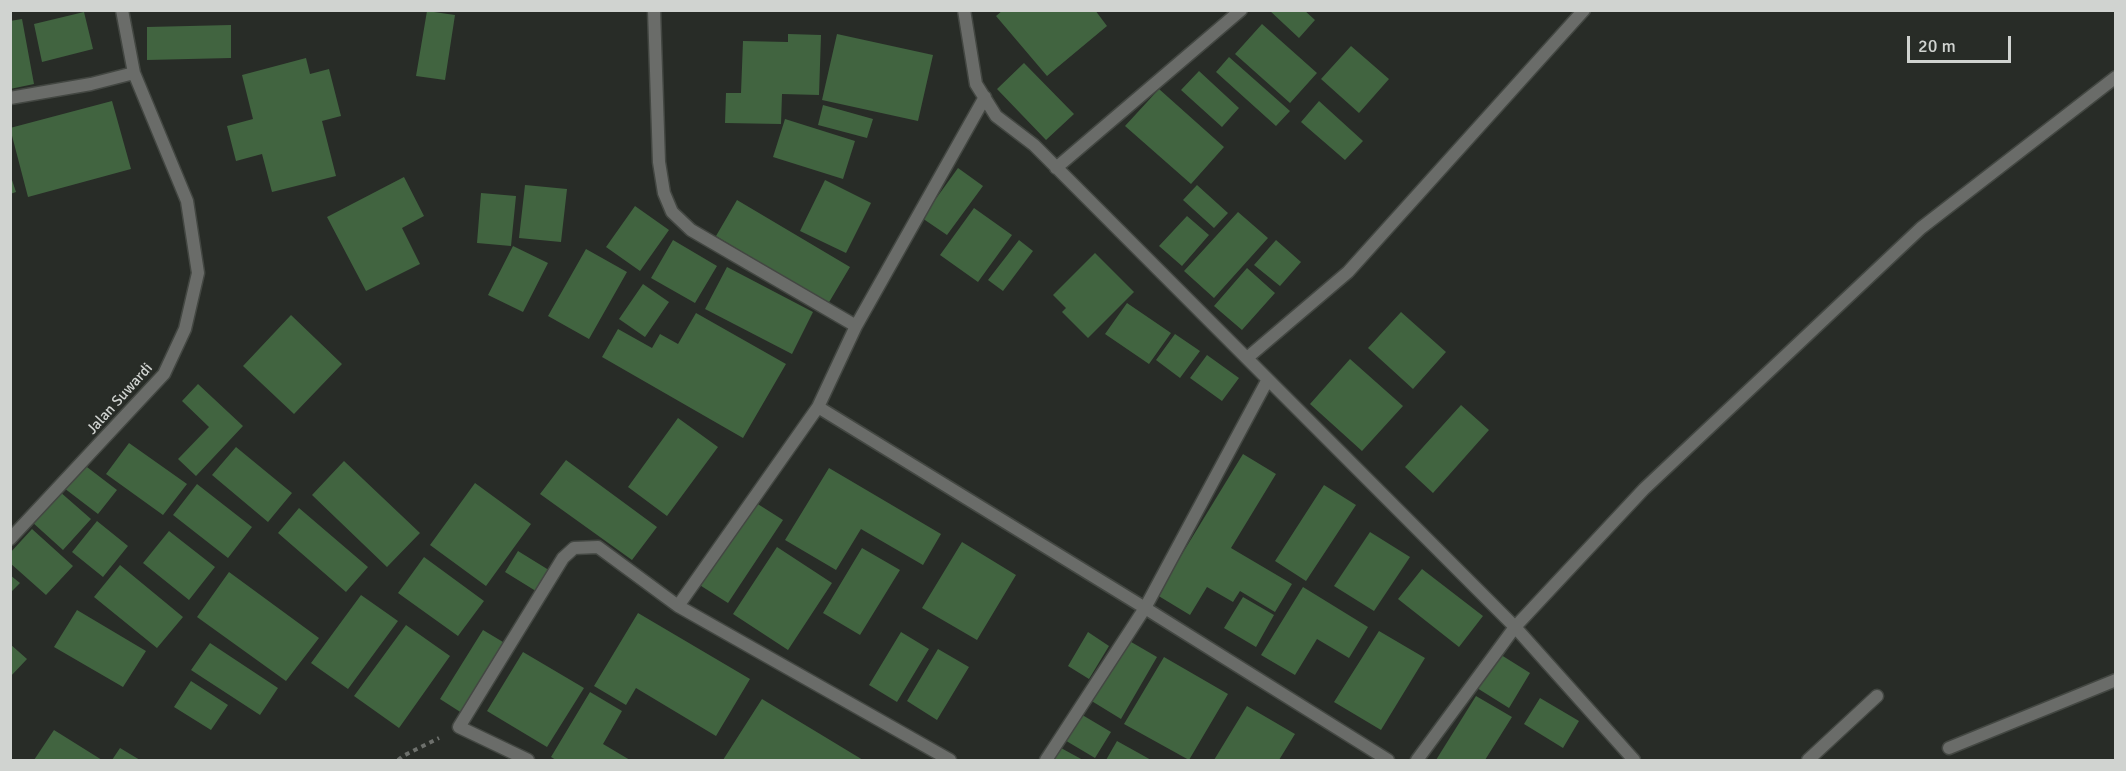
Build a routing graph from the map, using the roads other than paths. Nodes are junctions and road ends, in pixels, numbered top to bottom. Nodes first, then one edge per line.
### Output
1 (123, 10) edge
2 (654, 10) edge
3 (964, 10) edge
4 (1241, 10) edge
5 (1584, 10) edge
6 (134, 73) junction
7 (2115, 77) edge
8 (985, 97) junction
9 (10, 98) edge
10 (1056, 168) junction
11 (856, 326) junction
12 (1247, 358) junction
13 (1267, 381) junction
14 (818, 407) junction
15 (10, 539) edge
16 (678, 606) junction
17 (1145, 608) junction
18 (1515, 627) junction
19 (2115, 680) edge
20 (1877, 696) dead end
21 (1949, 748) dead end
22 (528, 760) edge
23 (950, 760) edge
24 (1046, 760) edge
25 (1388, 760) edge
26 (1417, 760) edge
27 (1634, 760) edge
28 (1809, 760) edge

1 - 6 street, Jalan Suwardi
2 - 11 street
3 - 8 street
4 - 10 street
5 - 12 street
6 - 9 street
6 - 15 street, Jalan Suwardi
7 - 18 street
8 - 10 street
8 - 11 street
10 - 12 street
11 - 14 street
12 - 13 street
13 - 17 street
13 - 18 street
14 - 16 street
14 - 17 street
16 - 22 street
16 - 23 street
17 - 24 street
17 - 25 street
18 - 26 street
18 - 27 street
19 - 21 street
20 - 28 street

